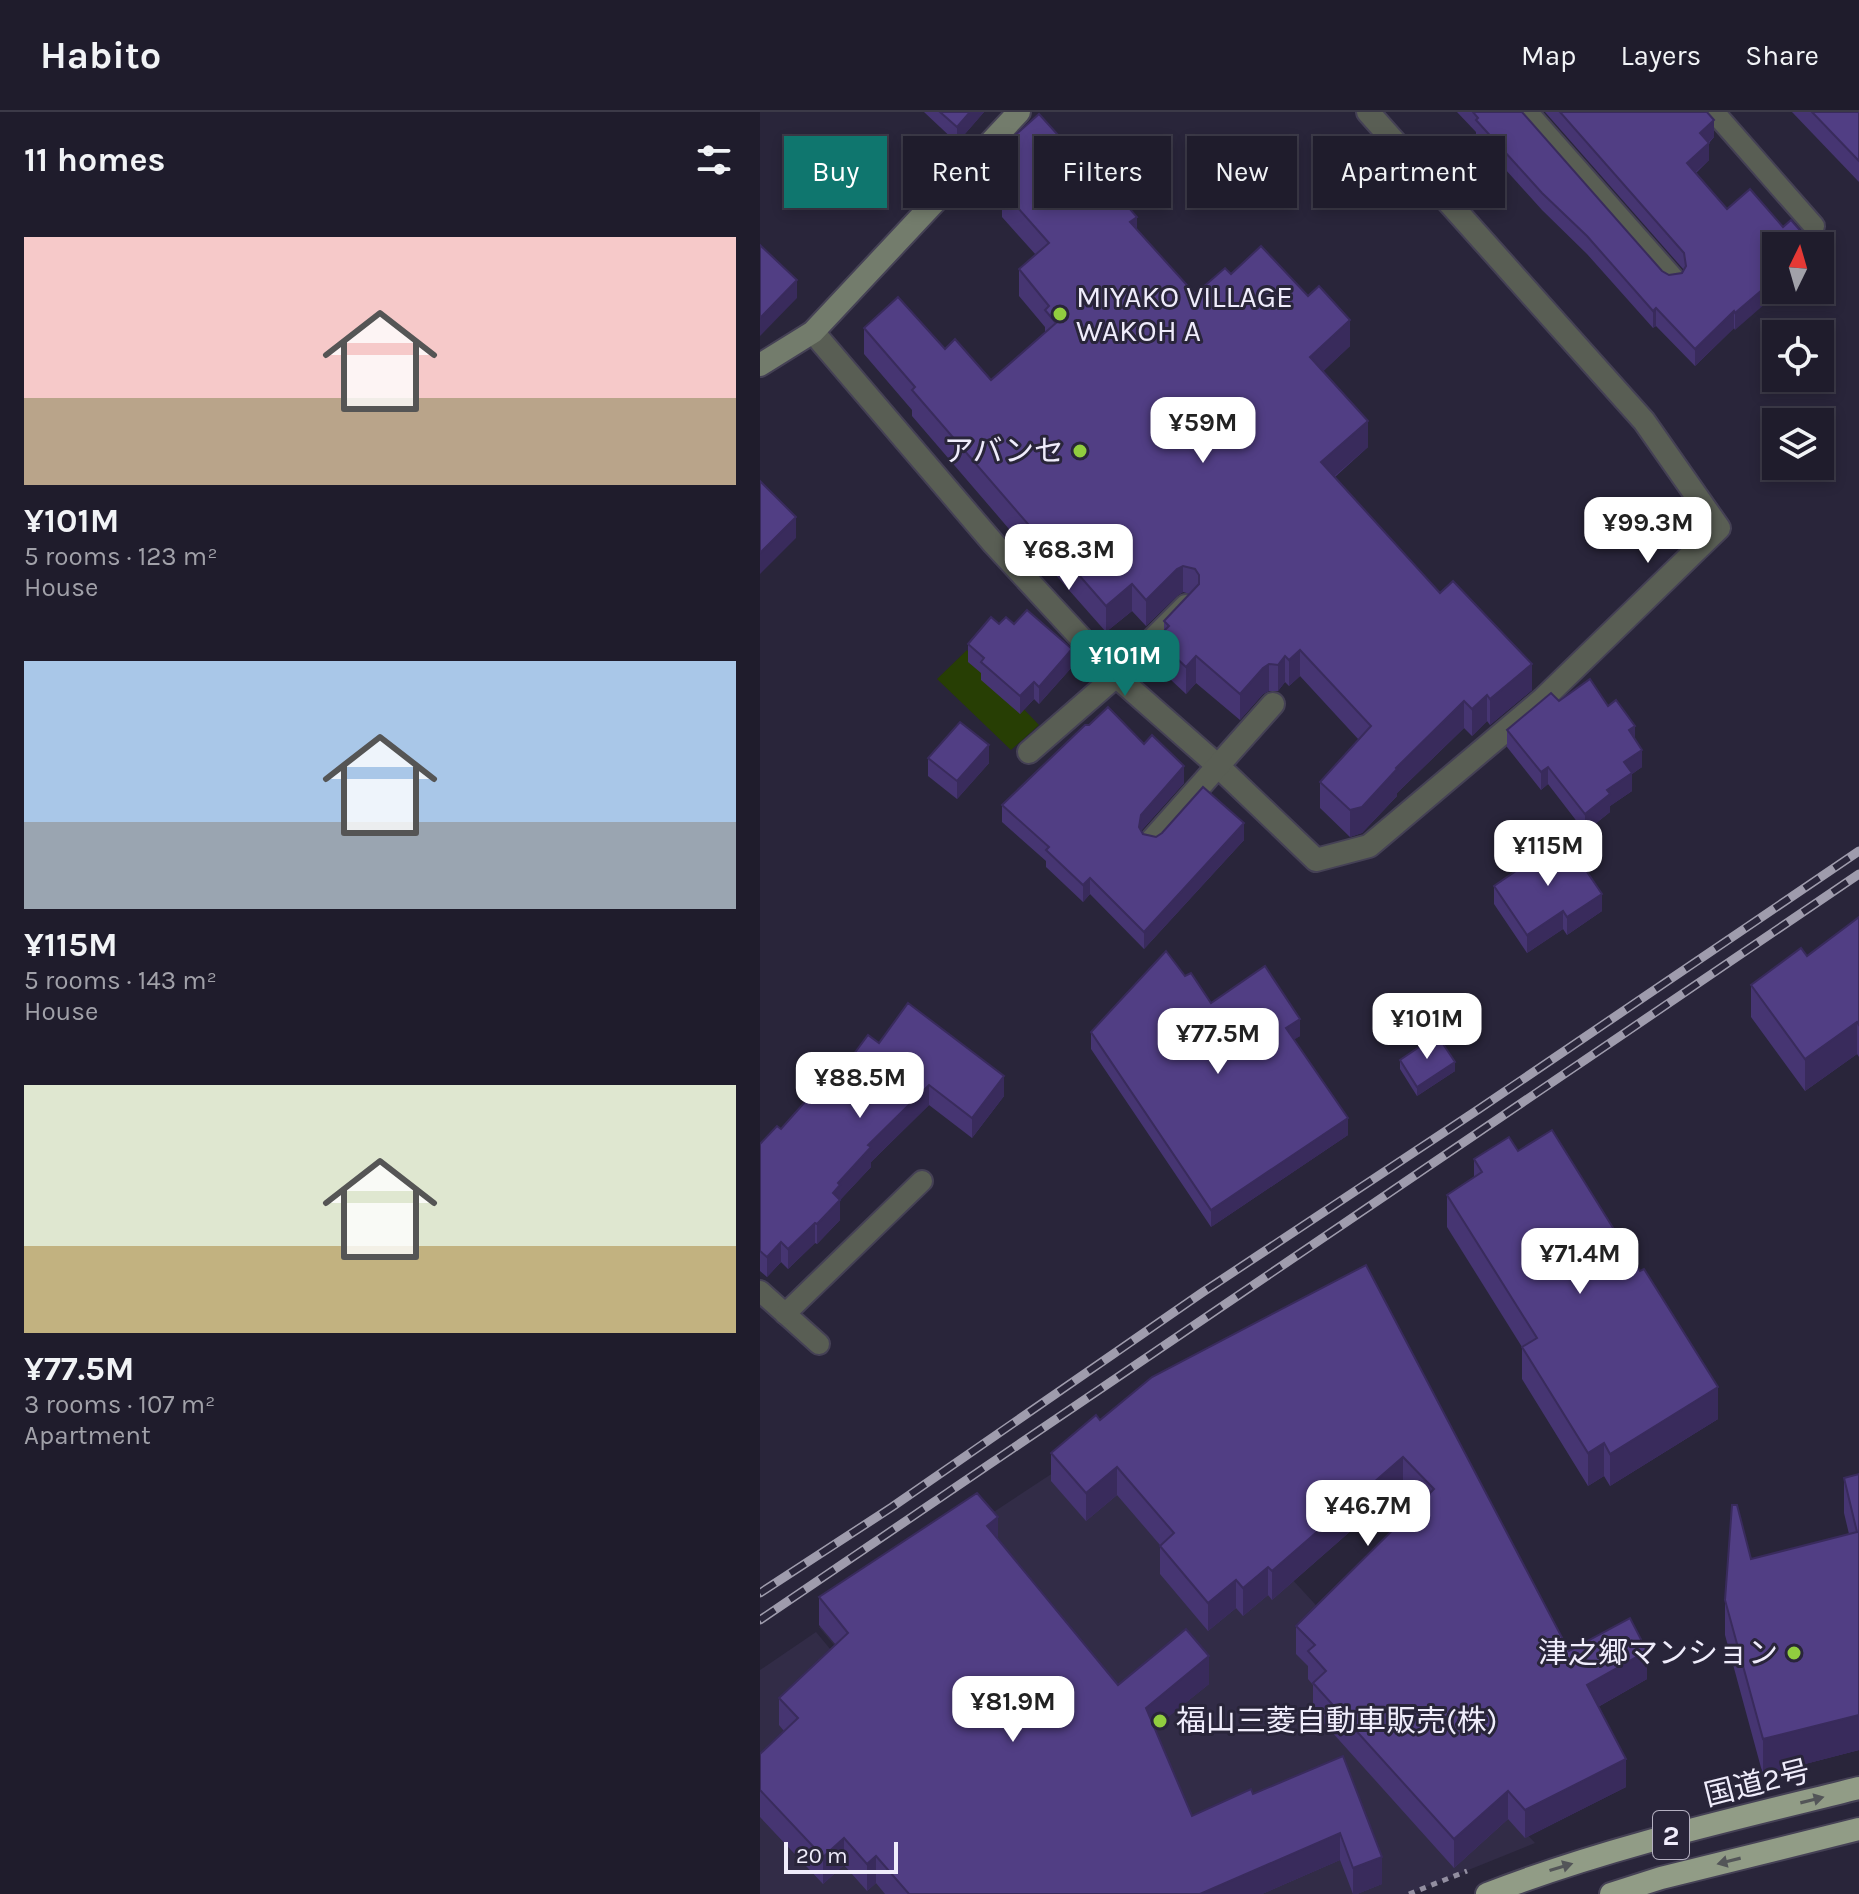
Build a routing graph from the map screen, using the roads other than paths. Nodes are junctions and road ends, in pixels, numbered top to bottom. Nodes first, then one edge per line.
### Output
1 (1019, 112) edge
2 (1368, 112) edge
3 (1526, 112) edge
4 (1714, 112) edge
5 (1814, 226) dead end
6 (1673, 279) edge
7 (813, 332) junction
8 (760, 365) edge
9 (1186, 606) edge
10 (1116, 676) junction
11 (1273, 704) dead end
12 (1029, 752) dead end
13 (1217, 765) junction
14 (1152, 840) edge
15 (922, 1181) dead end
16 (760, 1291) edge
17 (785, 1314) junction
18 (819, 1344) dead end
19 (1859, 1788) edge
20 (1859, 1829) edge
21 (1487, 1894) edge
22 (1611, 1894) edge

1 - 7 main road
2 - 13 street
3 - 6 street
4 - 5 lane
7 - 8 main road
7 - 10 street
9 - 10 street
10 - 12 street
10 - 13 street
11 - 13 street
13 - 14 street
15 - 17 lane
16 - 17 lane
17 - 18 lane
21 -> 19 highway, 国道2号 / 2
20 -> 22 highway, 2

